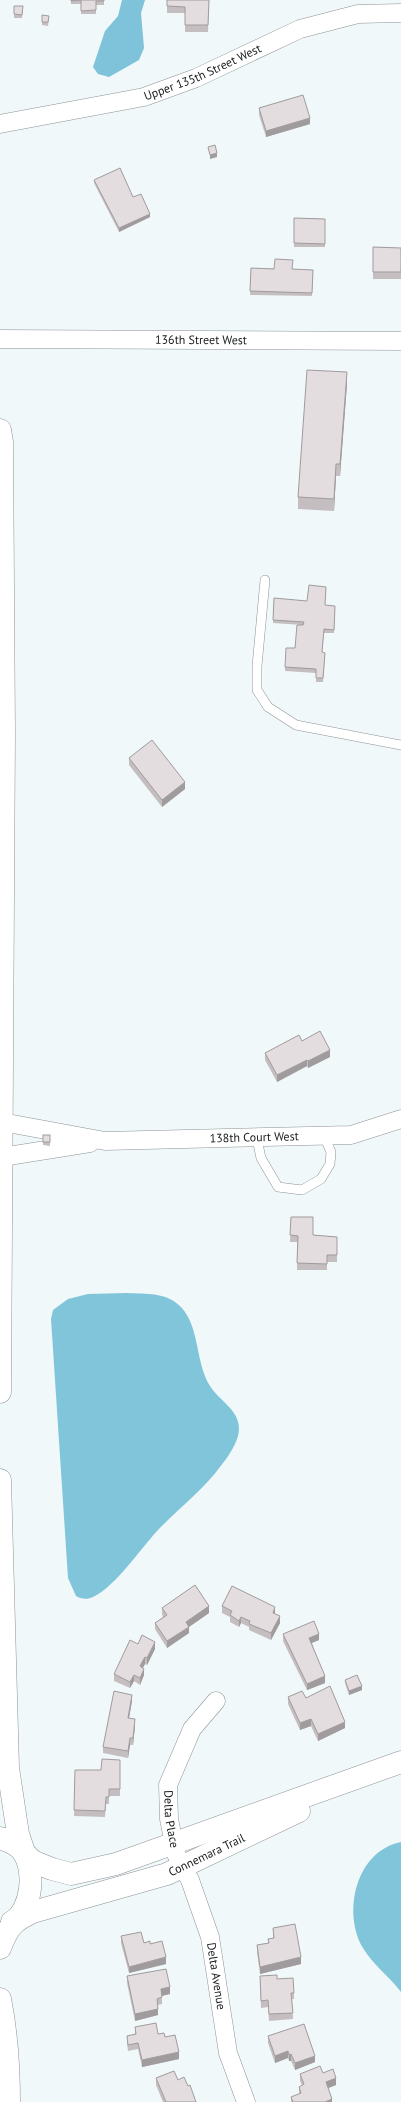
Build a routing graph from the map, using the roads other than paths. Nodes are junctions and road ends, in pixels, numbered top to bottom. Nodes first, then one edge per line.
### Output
1 (401, 13) edge
2 (0, 124) edge
3 (0, 339) edge
4 (401, 341) edge
5 (1, 439) edge
6 (265, 580) dead end
7 (2, 733) edge
8 (401, 745) edge
9 (401, 1119) edge
10 (2, 1122) junction
11 (324, 1136) junction
12 (257, 1139) junction
13 (105, 1140) junction
14 (2, 1156) junction
15 (1, 1178) edge
16 (0, 1392) edge
17 (0, 1480) edge
18 (216, 1701) dead end
19 (394, 1764) edge
20 (0, 1838) edge
21 (24, 1852) junction
22 (177, 1854) junction
23 (8, 1923) edge
24 (0, 1948) edge
25 (0, 1999) edge
26 (9, 2102) edge
27 (246, 2102) edge

1 - 2 street, Upper 135th Street West
3 - 4 street, 136th Street West
5 - 7 street
6 - 8 lane
7 - 10 street
9 - 11 street, 138th Court West
10 - 13 street, 138th Court West
10 - 14 street
11 - 12 street, 138th Court West
11 - 12 lane
12 - 13 street, 138th Court West
13 - 14 street, 138th Court West
14 - 15 street
15 - 16 street
17 - 21 street
18 - 22 street, Delta Place
19 - 22 street, Connemara Trail
20 - 21 street, Connemara Trail
21 - 22 street, Connemara Trail
21 - 23 street
22 - 23 street, Connemara Trail
22 - 27 street, Delta Avenue
23 - 24 street
25 - 26 street

